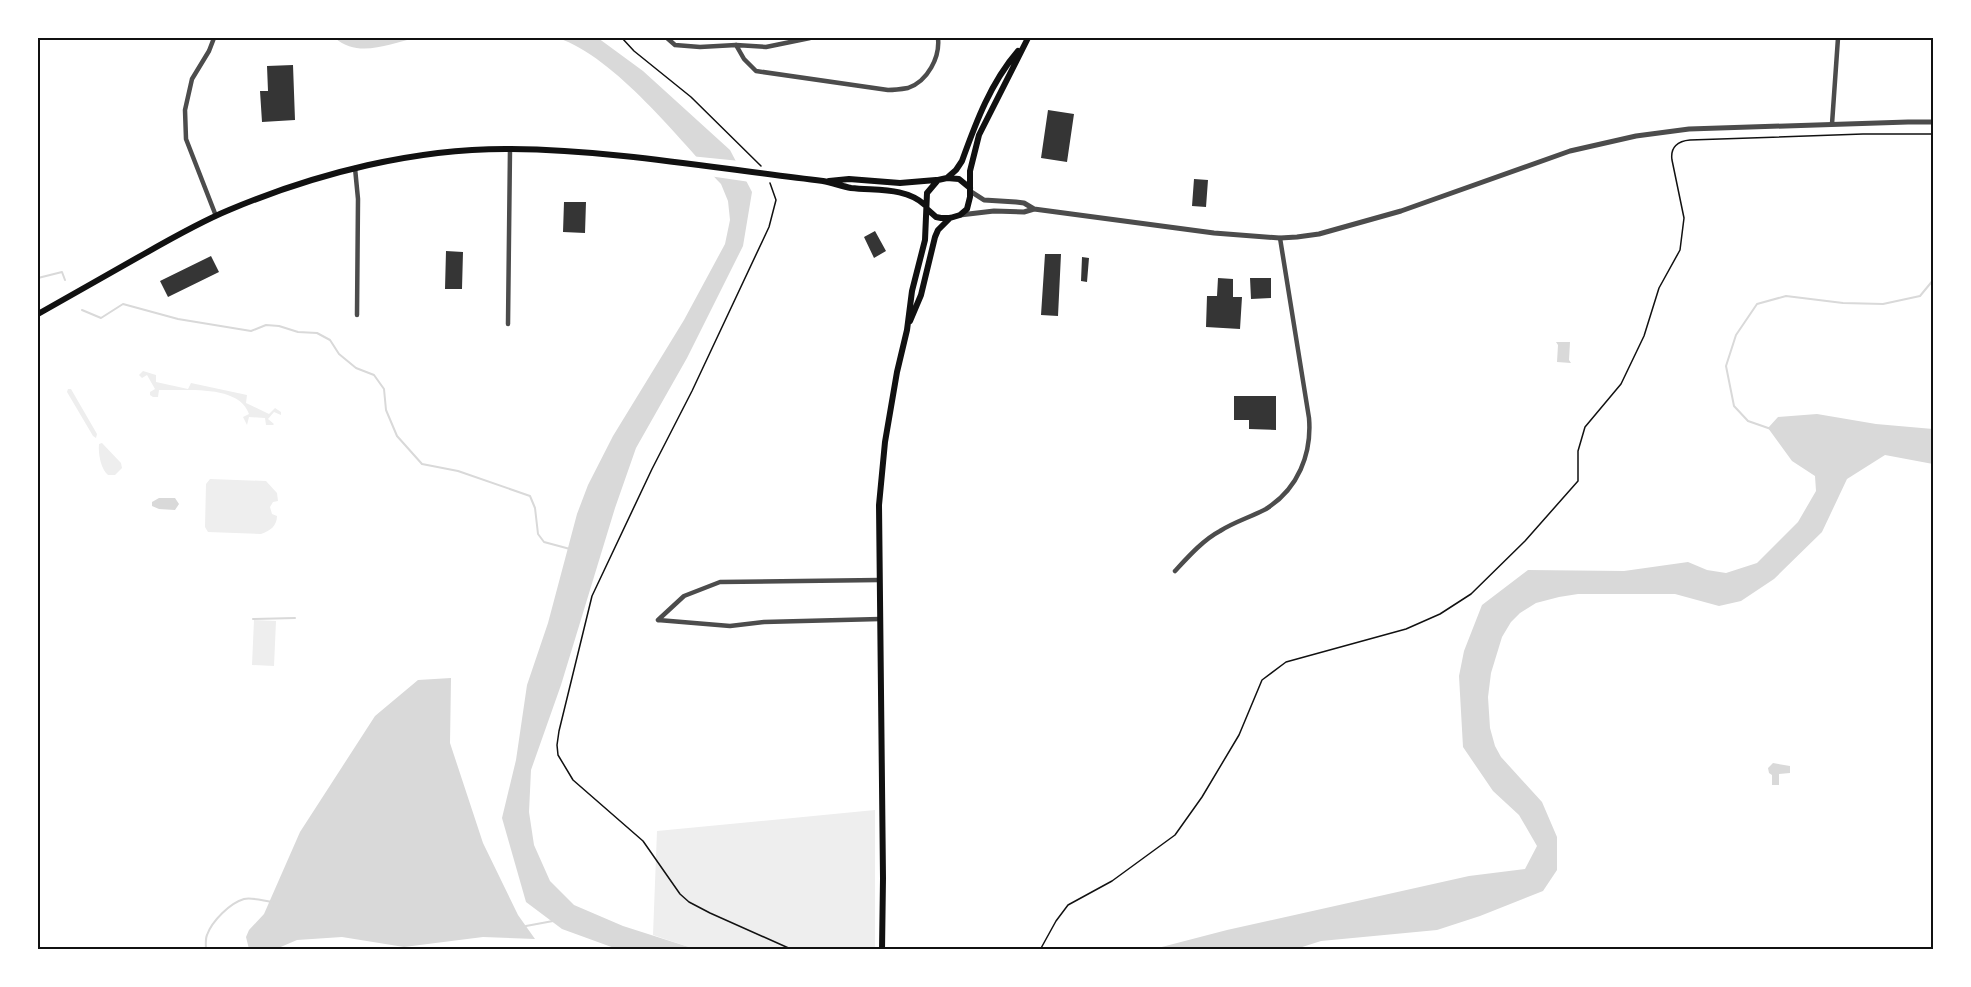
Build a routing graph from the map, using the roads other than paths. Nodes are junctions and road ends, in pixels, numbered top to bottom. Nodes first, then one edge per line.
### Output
1 (214, 38) edge
2 (667, 38) edge
3 (810, 38) edge
4 (938, 38) edge
5 (1028, 38) edge
6 (1838, 38) edge
7 (735, 45) junction
8 (1023, 45) junction
9 (1934, 123) edge
10 (1832, 124) junction
11 (510, 149) junction
12 (355, 168) junction
13 (948, 178) junction
14 (938, 180) junction
15 (823, 181) junction
16 (970, 190) junction
17 (926, 207) junction
18 (1035, 209) junction
19 (960, 215) junction
20 (216, 216) junction
21 (951, 218) junction
22 (1280, 238) junction
23 (38, 314) edge
24 (357, 315) dead end
25 (508, 324) dead end
26 (907, 330) junction
27 (1175, 571) dead end
28 (879, 580) junction
29 (880, 619) junction
30 (882, 950) edge

1 - 20 street
2 - 7 street
3 - 7 street
4 - 7 street
5 - 8 main road
6 - 10 street
8 - 13 main road
8 - 16 main road
9 - 10 street
10 - 22 street
11 - 12 main road
11 - 15 main road
11 - 25 street
12 - 20 main road
12 - 24 street
13 - 14 main road
13 - 16 main road
14 - 15 main road
14 - 17 main road
15 - 17 main road
16 - 18 street
16 - 19 main road
17 - 21 main road
17 - 26 main road
18 - 19 street
18 - 22 street
19 - 21 main road
20 - 23 main road
21 - 26 main road
22 - 27 street
26 - 28 main road
28 - 29 main road
28 - 29 street
29 - 30 main road

